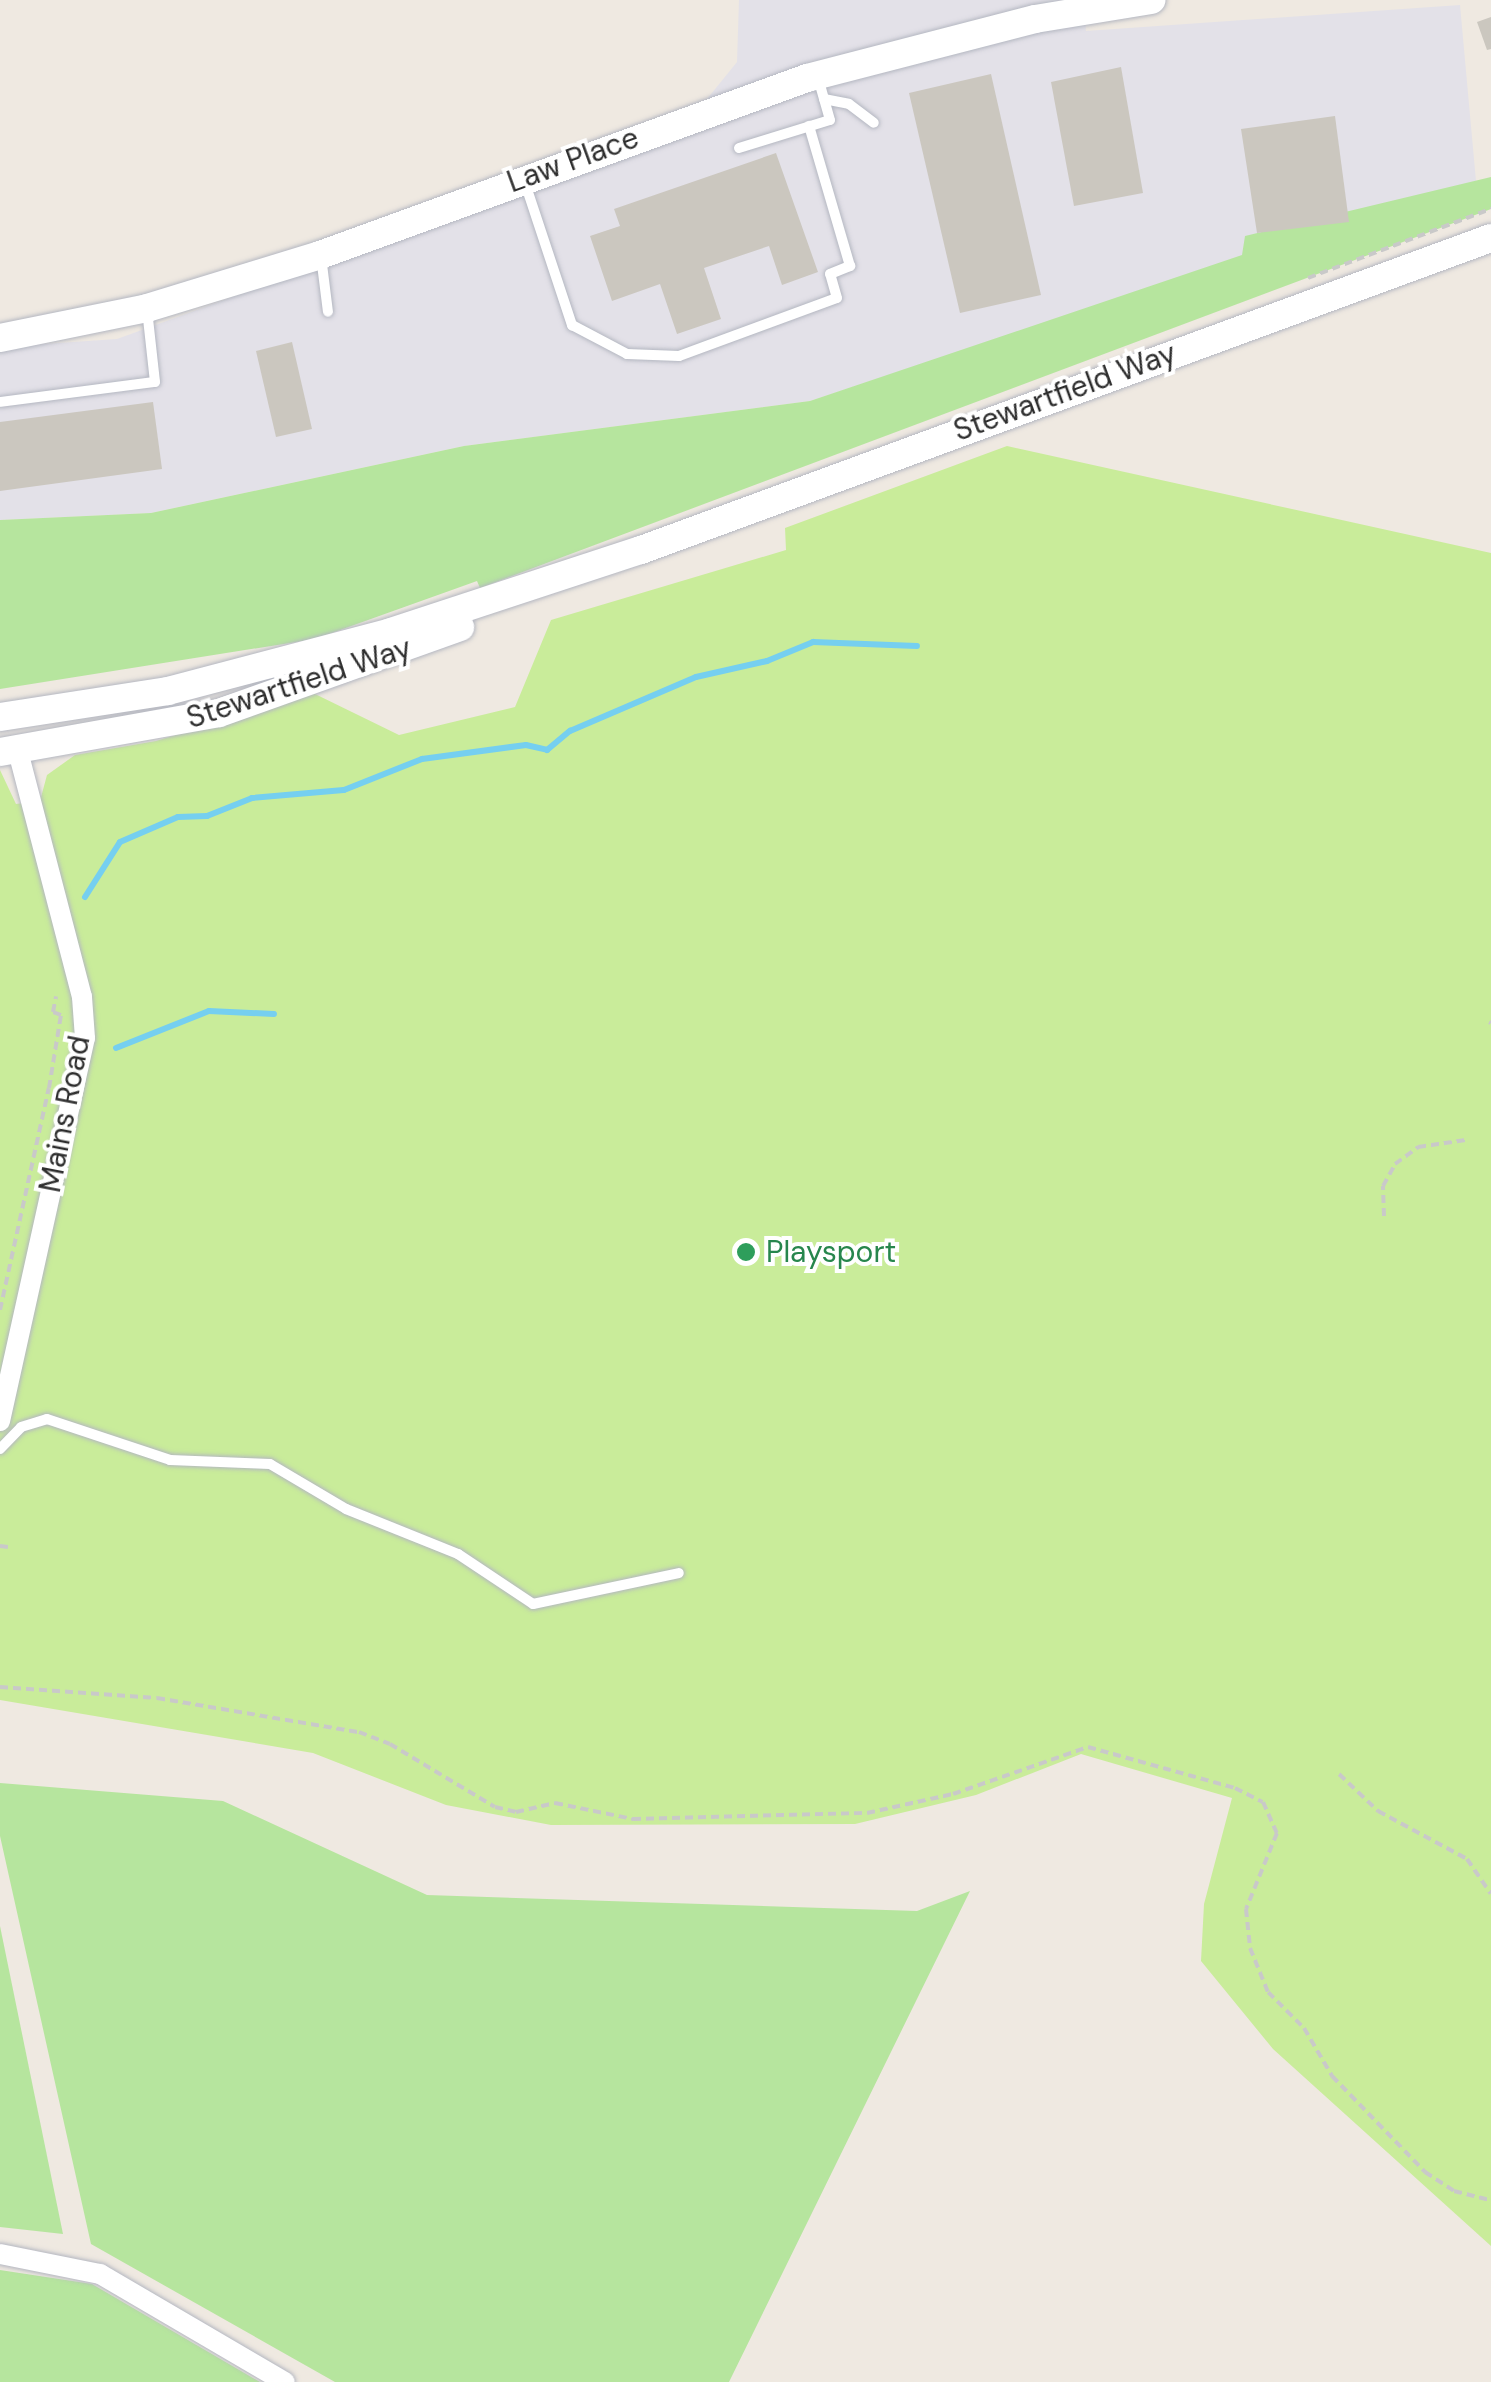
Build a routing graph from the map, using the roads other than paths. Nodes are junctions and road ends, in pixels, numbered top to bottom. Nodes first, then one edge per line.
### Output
1 (1151, 0) edge
2 (1035, 10) edge
3 (821, 87) junction
4 (874, 123) dead end
5 (810, 126) junction
6 (739, 148) dead end
7 (523, 178) junction
8 (1491, 238) edge
9 (320, 255) junction
10 (147, 308) junction
11 (328, 312) dead end
12 (0, 338) edge
13 (0, 402) edge
14 (641, 550) junction
15 (0, 717) edge
16 (9, 752) edge
17 (0, 1421) edge
18 (0, 1449) edge
19 (679, 1573) dead end
20 (0, 2254) edge
21 (284, 2382) edge

1 - 2 street, Law Place
2 - 3 street, Law Place
3 - 4 lane
3 - 5 lane
3 - 7 street, Law Place
5 - 6 lane
5 - 7 lane
7 - 9 street, Law Place
8 - 14 street, Stewartfield Way
9 - 10 street, Law Place
9 - 11 lane
10 - 12 street, Law Place
10 - 13 lane
14 - 15 street, Stewartfield Way
14 - 16 street, Stewartfield Way
16 - 17 street, Mains Road
18 - 19 lane
20 - 21 street

